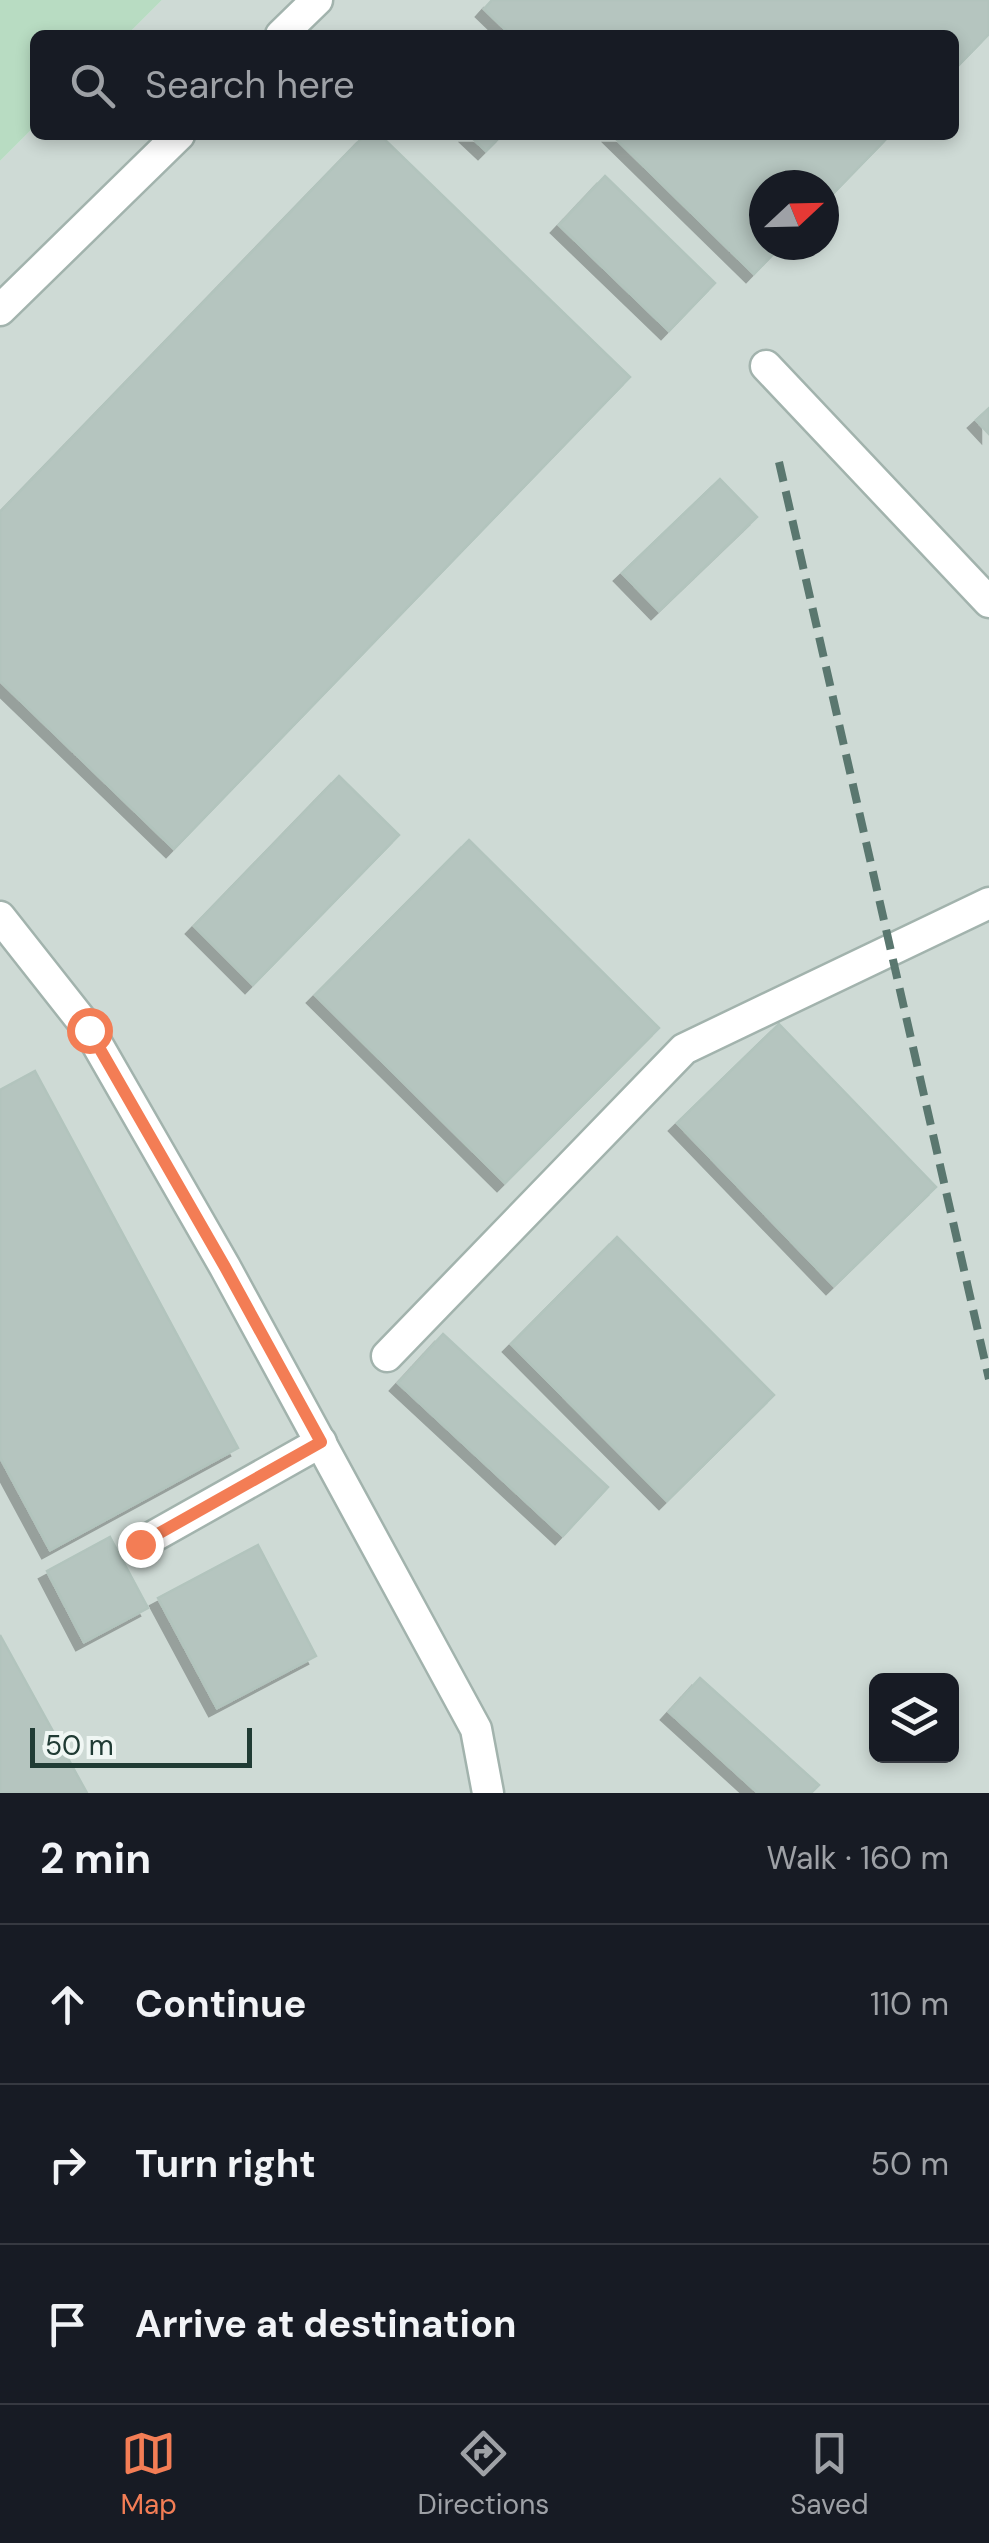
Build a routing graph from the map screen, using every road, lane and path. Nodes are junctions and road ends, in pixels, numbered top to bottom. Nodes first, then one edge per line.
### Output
1 (317, 0) edge
2 (287, 30) edge
3 (174, 140) edge
4 (0, 310) edge
5 (766, 366) dead end
6 (989, 602) edge
7 (989, 902) edge
8 (0, 918) edge
9 (386, 1356) dead end
10 (321, 1442) junction
11 (140, 1544) dead end
12 (488, 1793) edge

1 - 2 lane
3 - 4 lane
5 - 6 lane
7 - 9 lane
8 - 10 lane
10 - 11 lane
10 - 12 lane

